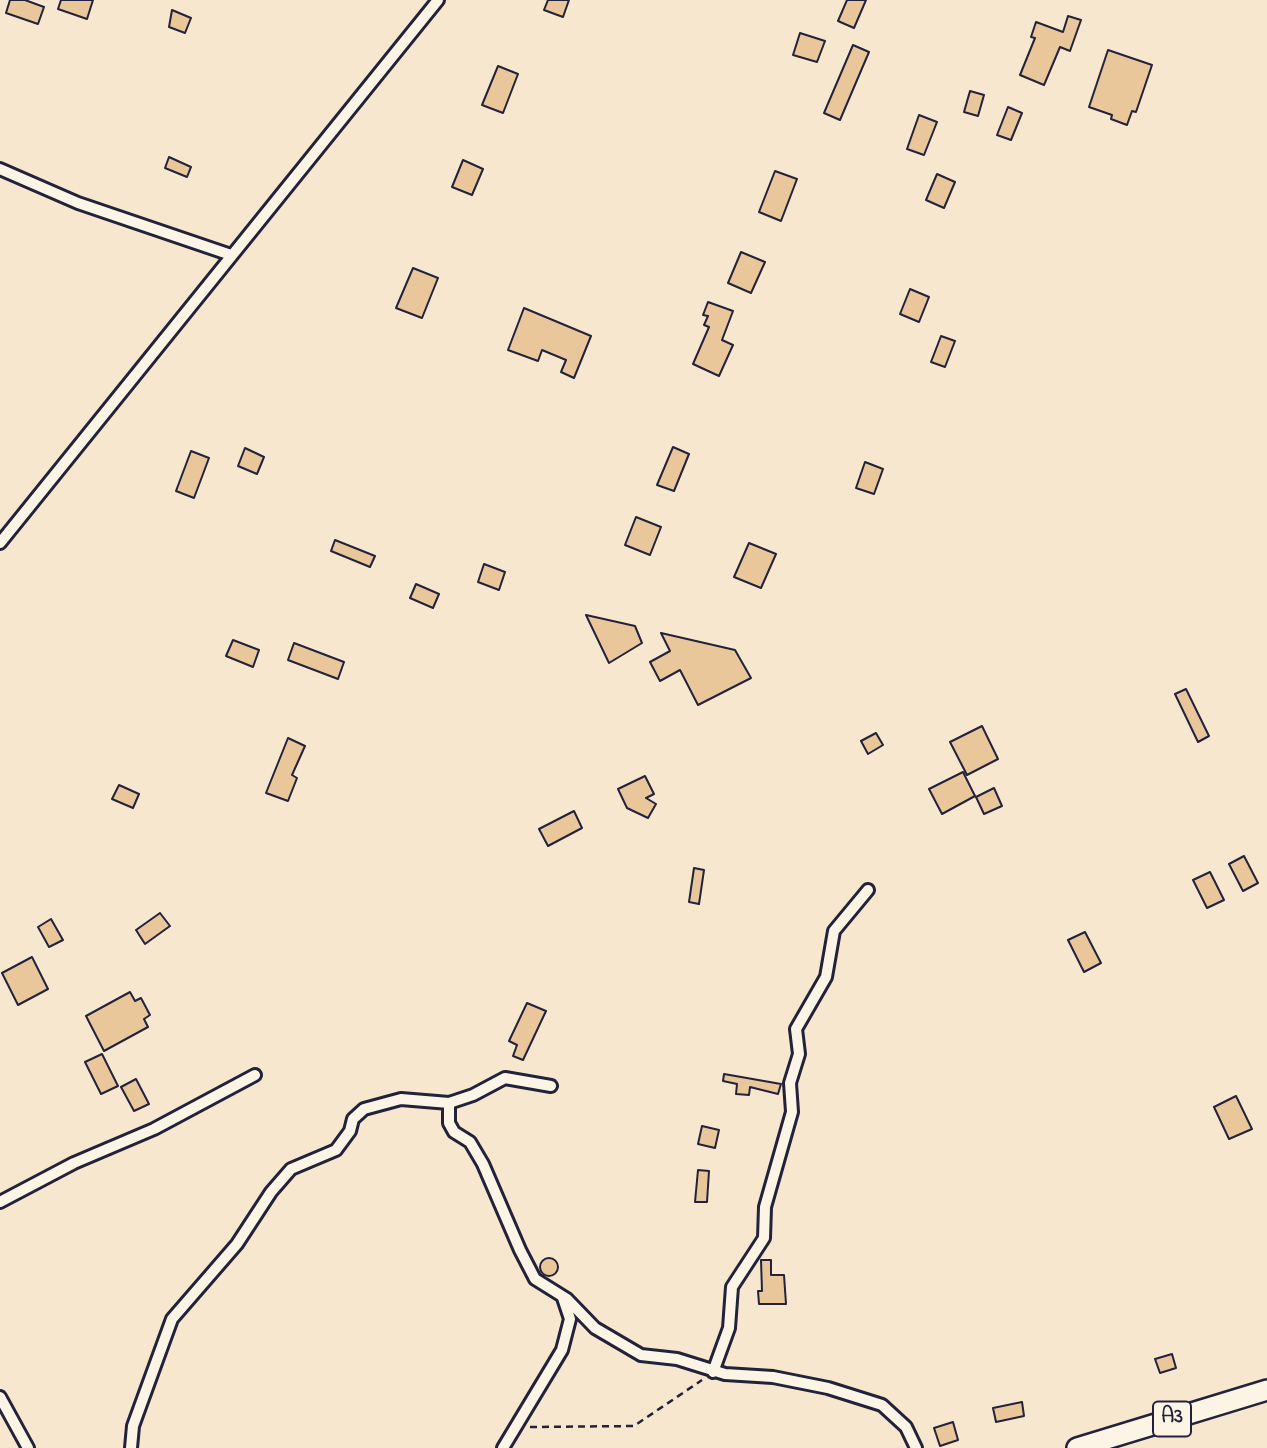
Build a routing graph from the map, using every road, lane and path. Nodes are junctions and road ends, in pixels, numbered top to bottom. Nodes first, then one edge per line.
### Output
1 (438, 0) edge
2 (0, 169) edge
3 (231, 255) junction
4 (0, 543) edge
5 (867, 890) dead end
6 (255, 1075) dead end
7 (551, 1086) dead end
8 (449, 1103) junction
9 (0, 1202) edge
10 (563, 1296) junction
11 (713, 1372) junction
12 (1267, 1390) edge
13 (0, 1397) edge
14 (517, 1427) junction
15 (28, 1448) edge
16 (131, 1448) edge
17 (503, 1448) edge
18 (916, 1448) edge
19 (1077, 1448) edge

1 - 3 street
2 - 3 street
3 - 4 street
5 - 11 street
6 - 9 street
7 - 8 street
8 - 10 street
8 - 16 street
10 - 11 street
10 - 14 street
11 - 14 path
11 - 18 street
12 - 19 highway, A3
13 - 15 street
14 - 17 street

